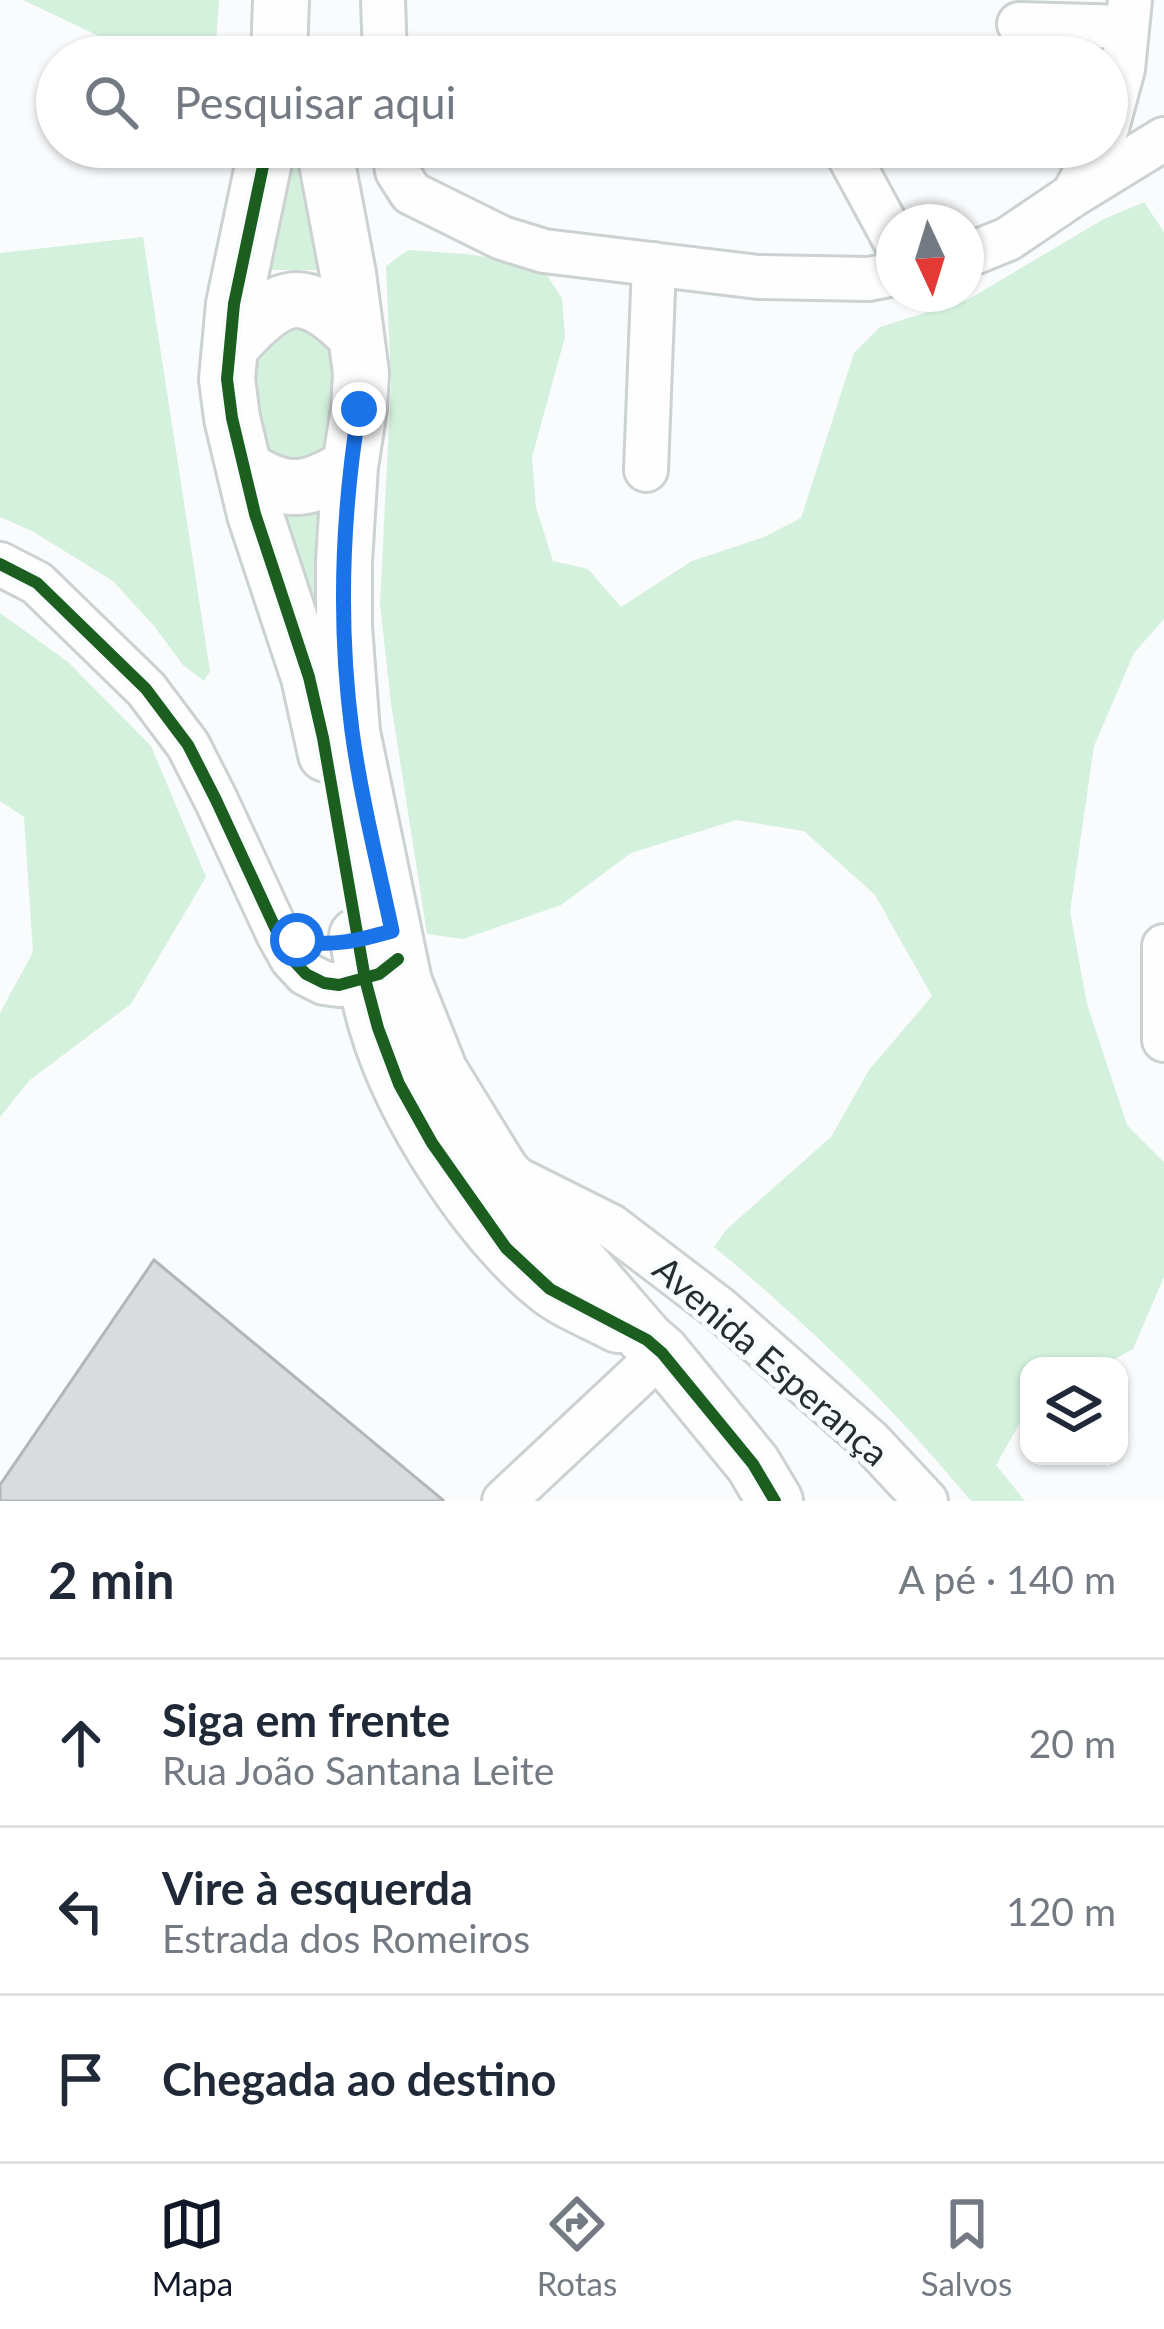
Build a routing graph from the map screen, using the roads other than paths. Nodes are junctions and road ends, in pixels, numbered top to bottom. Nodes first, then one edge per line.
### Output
1 (281, 0) edge
2 (311, 0) edge
3 (383, 0) edge
4 (1128, 14) edge
5 (1019, 24) dead end
6 (280, 36) edge
7 (312, 36) edge
8 (384, 36) edge
9 (1164, 139) edge
10 (1128, 161) edge
11 (263, 168) edge
12 (328, 168) edge
13 (397, 168) edge
14 (855, 168) edge
15 (1088, 168) edge
16 (1117, 168) edge
17 (1073, 195) junction
18 (876, 206) edge
19 (984, 249) edge
20 (654, 264) junction
21 (876, 278) edge
22 (356, 336) junction
23 (232, 345) junction
24 (350, 466) junction
25 (246, 469) junction
26 (646, 470) dead end
27 (0, 564) edge
28 (1164, 946) edge
29 (378, 952) junction
30 (1164, 1040) edge
31 (432, 1143) junction
32 (501, 1171) junction
33 (654, 1347) junction
34 (504, 1501) edge
35 (776, 1501) edge
36 (926, 1501) edge

1 - 6 main road
2 - 7 main road
3 - 8 street
4 - 5 street
9 - 10 street
11 - 23 main road
12 - 22 main road
13 - 20 street
14 - 18 street
15 - 17 street
16 - 17 street
17 - 19 street
20 - 21 street
20 - 26 street
22 - 23 main road
22 - 24 main road
23 - 25 main road
24 - 25 main road
24 - 29 main road
25 - 29 main road
27 - 29 street
28 - 30 street
29 - 31 main road
29 - 32 main road
31 - 32 street, Avenida Esperança
31 - 33 main road
32 - 33 main road
32 - 36 street, Avenida Esperança
33 - 34 street
33 - 35 main road

